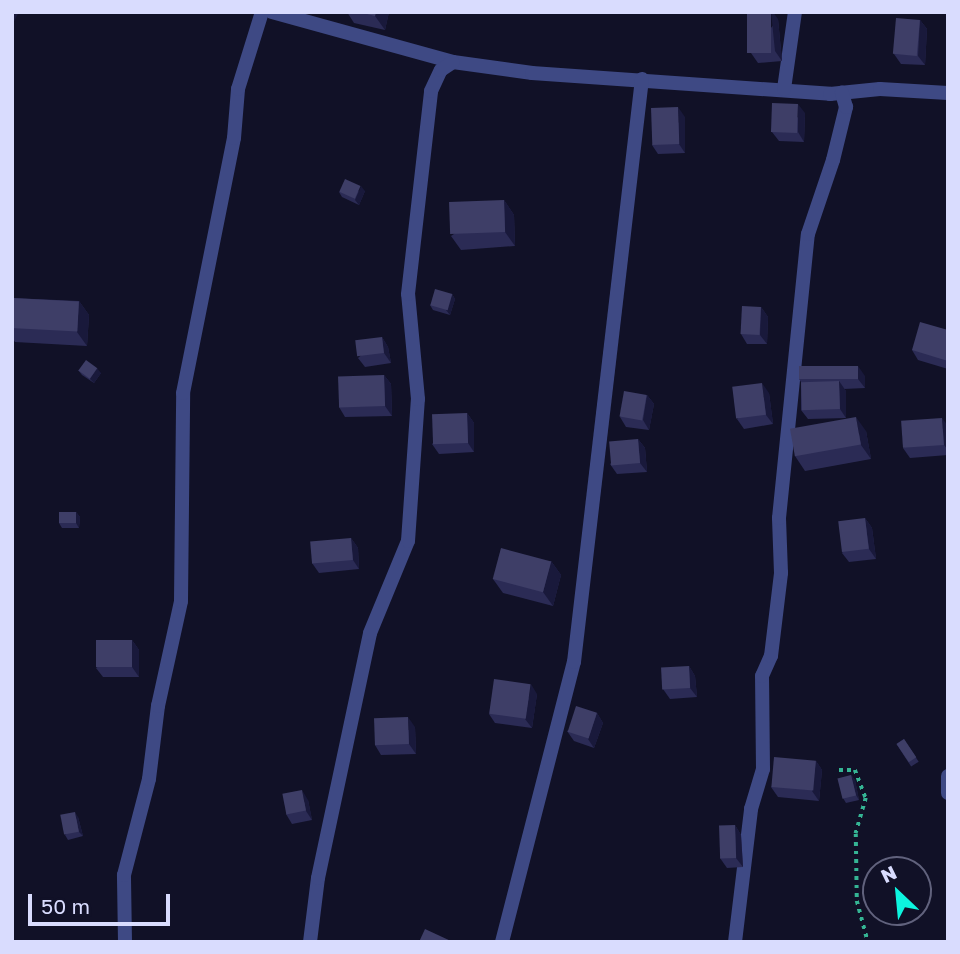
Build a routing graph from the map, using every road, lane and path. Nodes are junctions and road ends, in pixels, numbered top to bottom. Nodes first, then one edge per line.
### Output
1 (262, 12) edge
2 (272, 12) edge
3 (795, 12) edge
4 (453, 62) junction
5 (642, 79) junction
6 (783, 89) junction
7 (842, 93) junction
8 (948, 93) edge
9 (839, 770) dead end
10 (948, 776) edge
11 (948, 793) edge
12 (125, 942) edge
13 (310, 942) edge
14 (502, 942) edge
15 (735, 942) edge
16 (868, 942) edge

1 - 12 street
2 - 4 street
3 - 6 street
4 - 5 street
4 - 13 street
5 - 6 street
5 - 14 street
6 - 7 street
7 - 8 street
7 - 15 street
9 - 16 path
10 - 11 street

